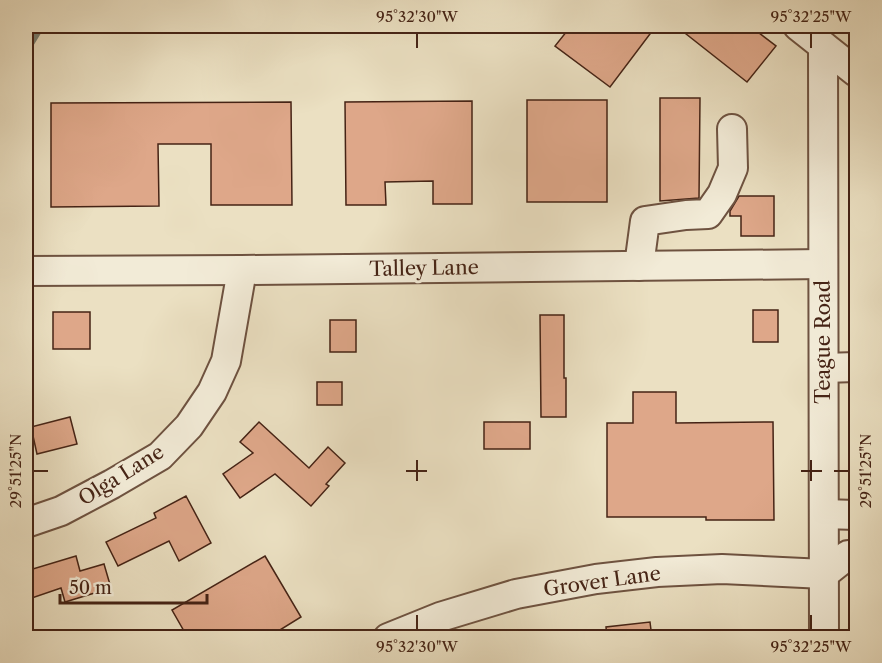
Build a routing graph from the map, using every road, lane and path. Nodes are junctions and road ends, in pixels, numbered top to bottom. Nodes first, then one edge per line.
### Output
1 (798, 26) edge
2 (823, 46) junction
3 (856, 72) edge
4 (732, 129) dead end
5 (823, 264) junction
6 (639, 266) junction
7 (26, 270) edge
8 (242, 270) junction
9 (856, 367) edge
10 (824, 368) junction
11 (824, 514) junction
12 (856, 514) edge
13 (26, 523) edge
14 (856, 555) edge
15 (824, 574) junction
16 (388, 638) edge
17 (824, 638) edge

1 - 2 street
2 - 3 street
2 - 5 street, Teague Road
4 - 6 street
5 - 6 street, Talley Lane
5 - 10 street, Teague Road
6 - 8 street, Talley Lane
7 - 8 street, Talley Lane
8 - 13 street, Olga Lane
9 - 10 street
10 - 11 street, Teague Road
11 - 12 street
11 - 15 street, Teague Road
14 - 15 street
15 - 16 street, Grover Lane
15 - 17 street, Teague Road

